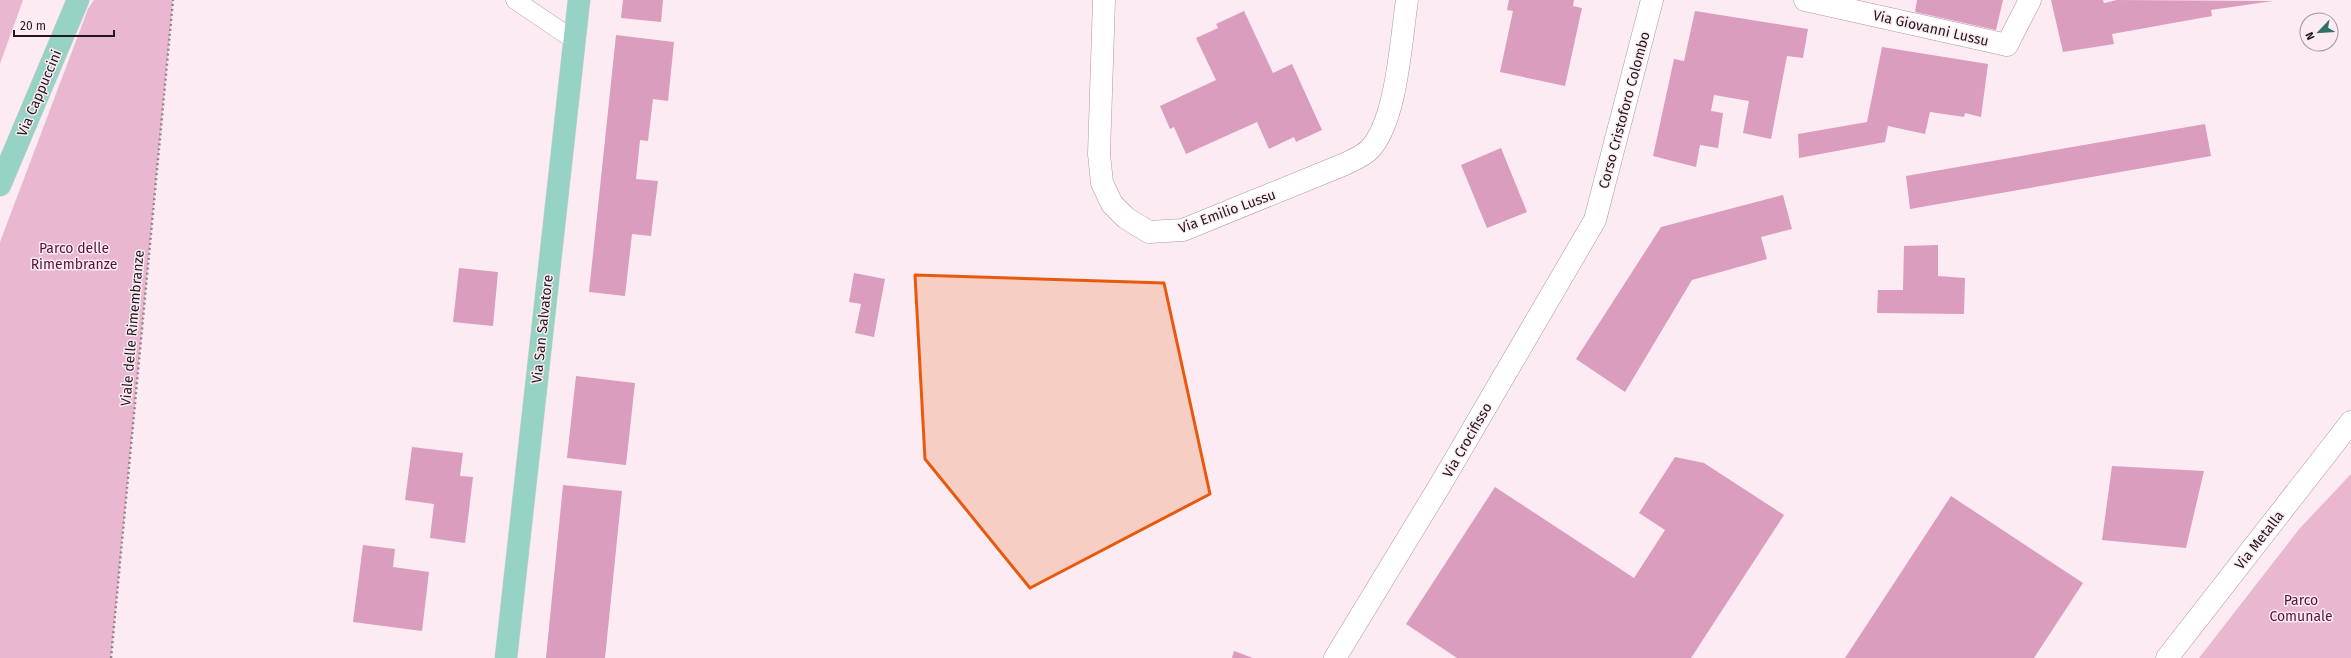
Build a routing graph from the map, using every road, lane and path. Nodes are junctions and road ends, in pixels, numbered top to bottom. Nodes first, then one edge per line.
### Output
1 (78, 0) edge
2 (173, 0) edge
3 (515, 0) edge
4 (579, 0) edge
5 (1104, 0) edge
6 (1407, 0) edge
7 (1652, 0) edge
8 (1805, 0) edge
9 (2030, 0) edge
10 (574, 40) junction
11 (0, 185) edge
12 (1595, 220) joint
13 (2351, 422) edge
14 (111, 658) edge
15 (506, 658) edge
16 (1335, 658) edge
17 (2167, 658) edge

1 - 11 main road, Via Cappuccini
2 - 14 path, Viale delle Rimembranze
3 - 10 lane
4 - 10 main road, Via San Salvatore
5 - 6 street, Via Emilio Lussu
7 - 12 street, Corso Cristoforo Colombo
8 - 9 street, Via Giovanni Lussu
10 - 15 main road, Via San Salvatore
12 - 16 street, Via Crocifisso
13 - 17 street, Via Metalla

